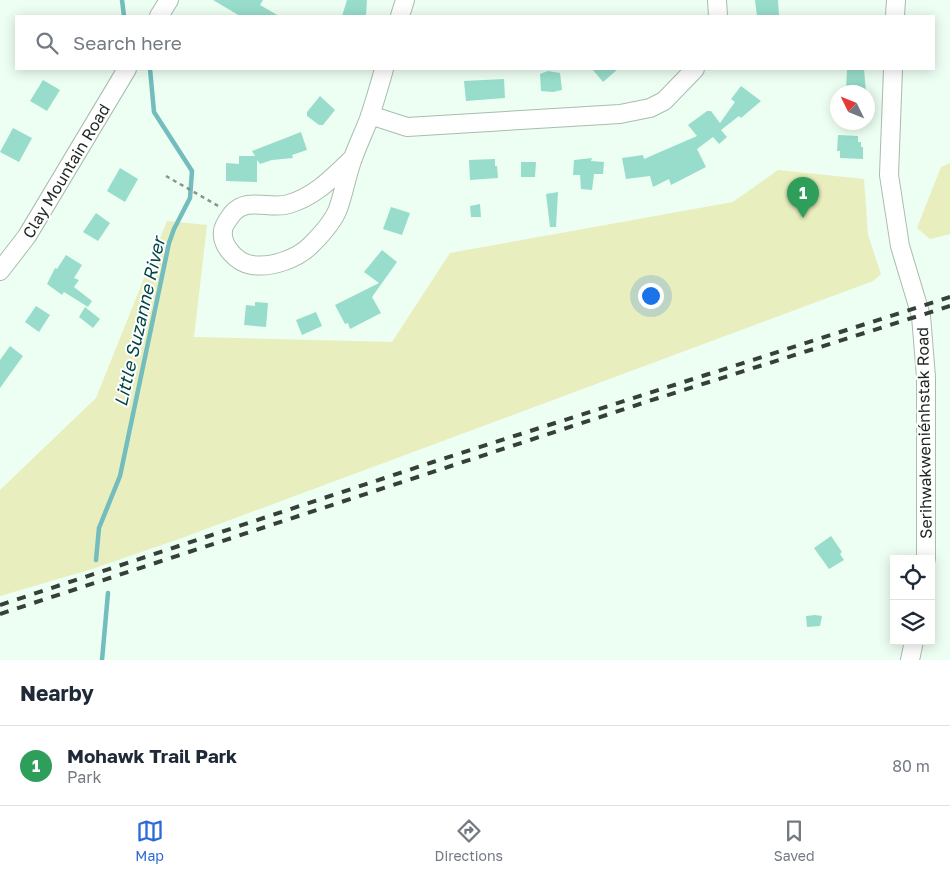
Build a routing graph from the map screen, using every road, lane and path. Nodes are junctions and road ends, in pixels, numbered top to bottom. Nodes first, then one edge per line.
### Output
1 (169, 0) edge
2 (405, 0) edge
3 (717, 0) edge
4 (896, 0) edge
5 (160, 15) edge
6 (400, 15) edge
7 (718, 15) edge
8 (895, 15) edge
9 (127, 70) edge
10 (384, 70) edge
11 (694, 70) edge
12 (893, 70) edge
13 (370, 115) junction
14 (353, 158) junction
15 (166, 176) dead end
16 (232, 214) junction
17 (0, 271) edge
18 (926, 555) edge
19 (913, 645) edge
20 (910, 660) edge

1 - 5 street
2 - 6 street
3 - 7 street
4 - 8 street
9 - 17 street, Clay Mountain Road
10 - 13 street
11 - 13 street
12 - 18 street, Serihwakweniénhstak Road
13 - 14 street
14 - 16 street
14 - 16 street
15 - 16 path
19 - 20 street

